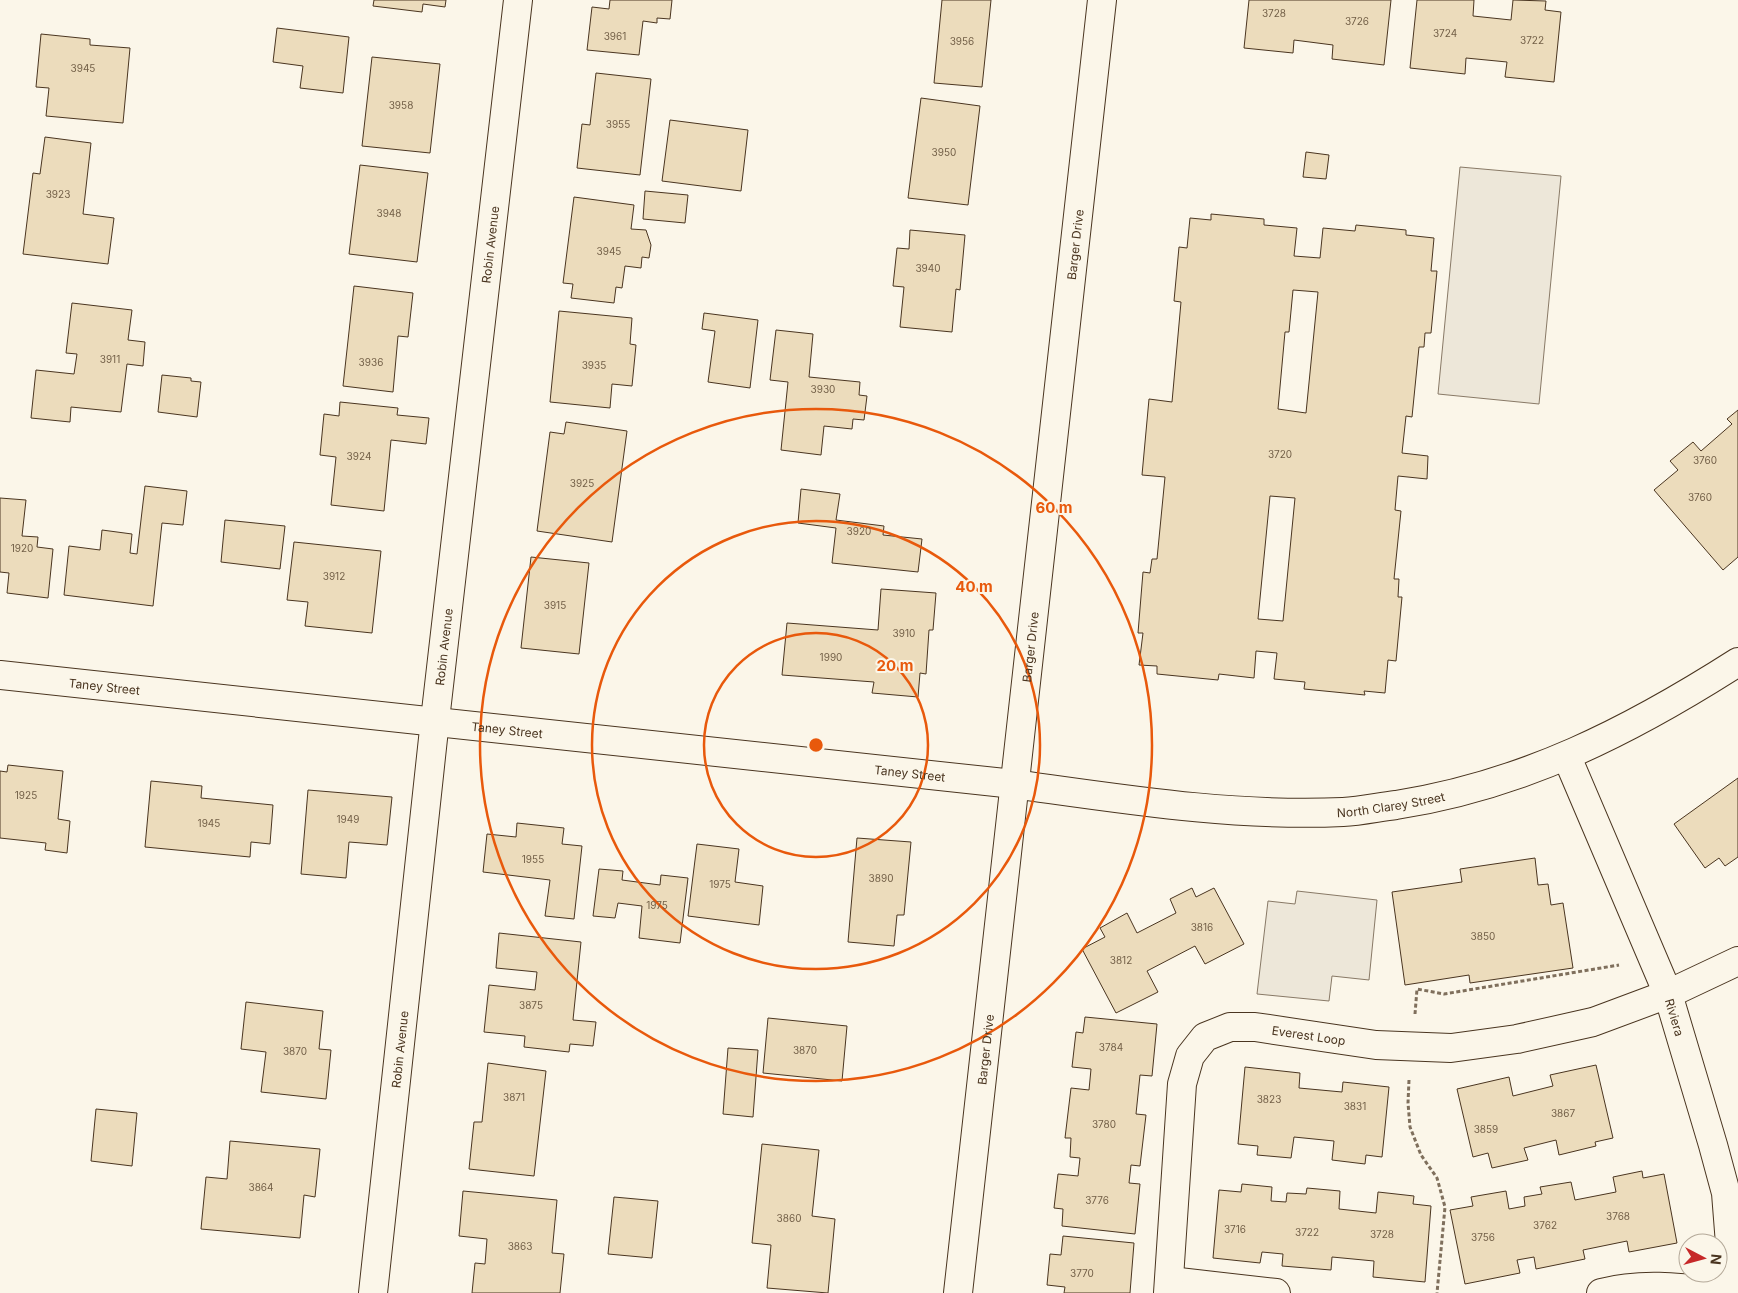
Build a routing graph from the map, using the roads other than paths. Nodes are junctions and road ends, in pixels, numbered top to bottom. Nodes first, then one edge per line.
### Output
1 (518, 0) edge
2 (1102, 0) edge
3 (1738, 662) edge
4 (0, 675) edge
5 (435, 720) junction
6 (1567, 758) junction
7 (1014, 784) junction
8 (1738, 961) edge
9 (1668, 994) junction
10 (1169, 1287) edge
11 (373, 1293) edge
12 (958, 1293) edge
13 (1276, 1293) edge
14 (1601, 1293) edge
15 (1728, 1293) edge

1 - 5 street, Robin Avenue
2 - 7 street, Barger Drive
3 - 6 street, North Clarey Street
4 - 5 street, Taney Street
5 - 7 street, Taney Street
5 - 11 street, Robin Avenue
6 - 7 street, North Clarey Street
6 - 9 street, Riviera
7 - 12 street, Barger Drive
8 - 9 street, Everest Loop
9 - 10 street, Everest Loop
9 - 15 street, Riviera
10 - 13 street
14 - 15 street

